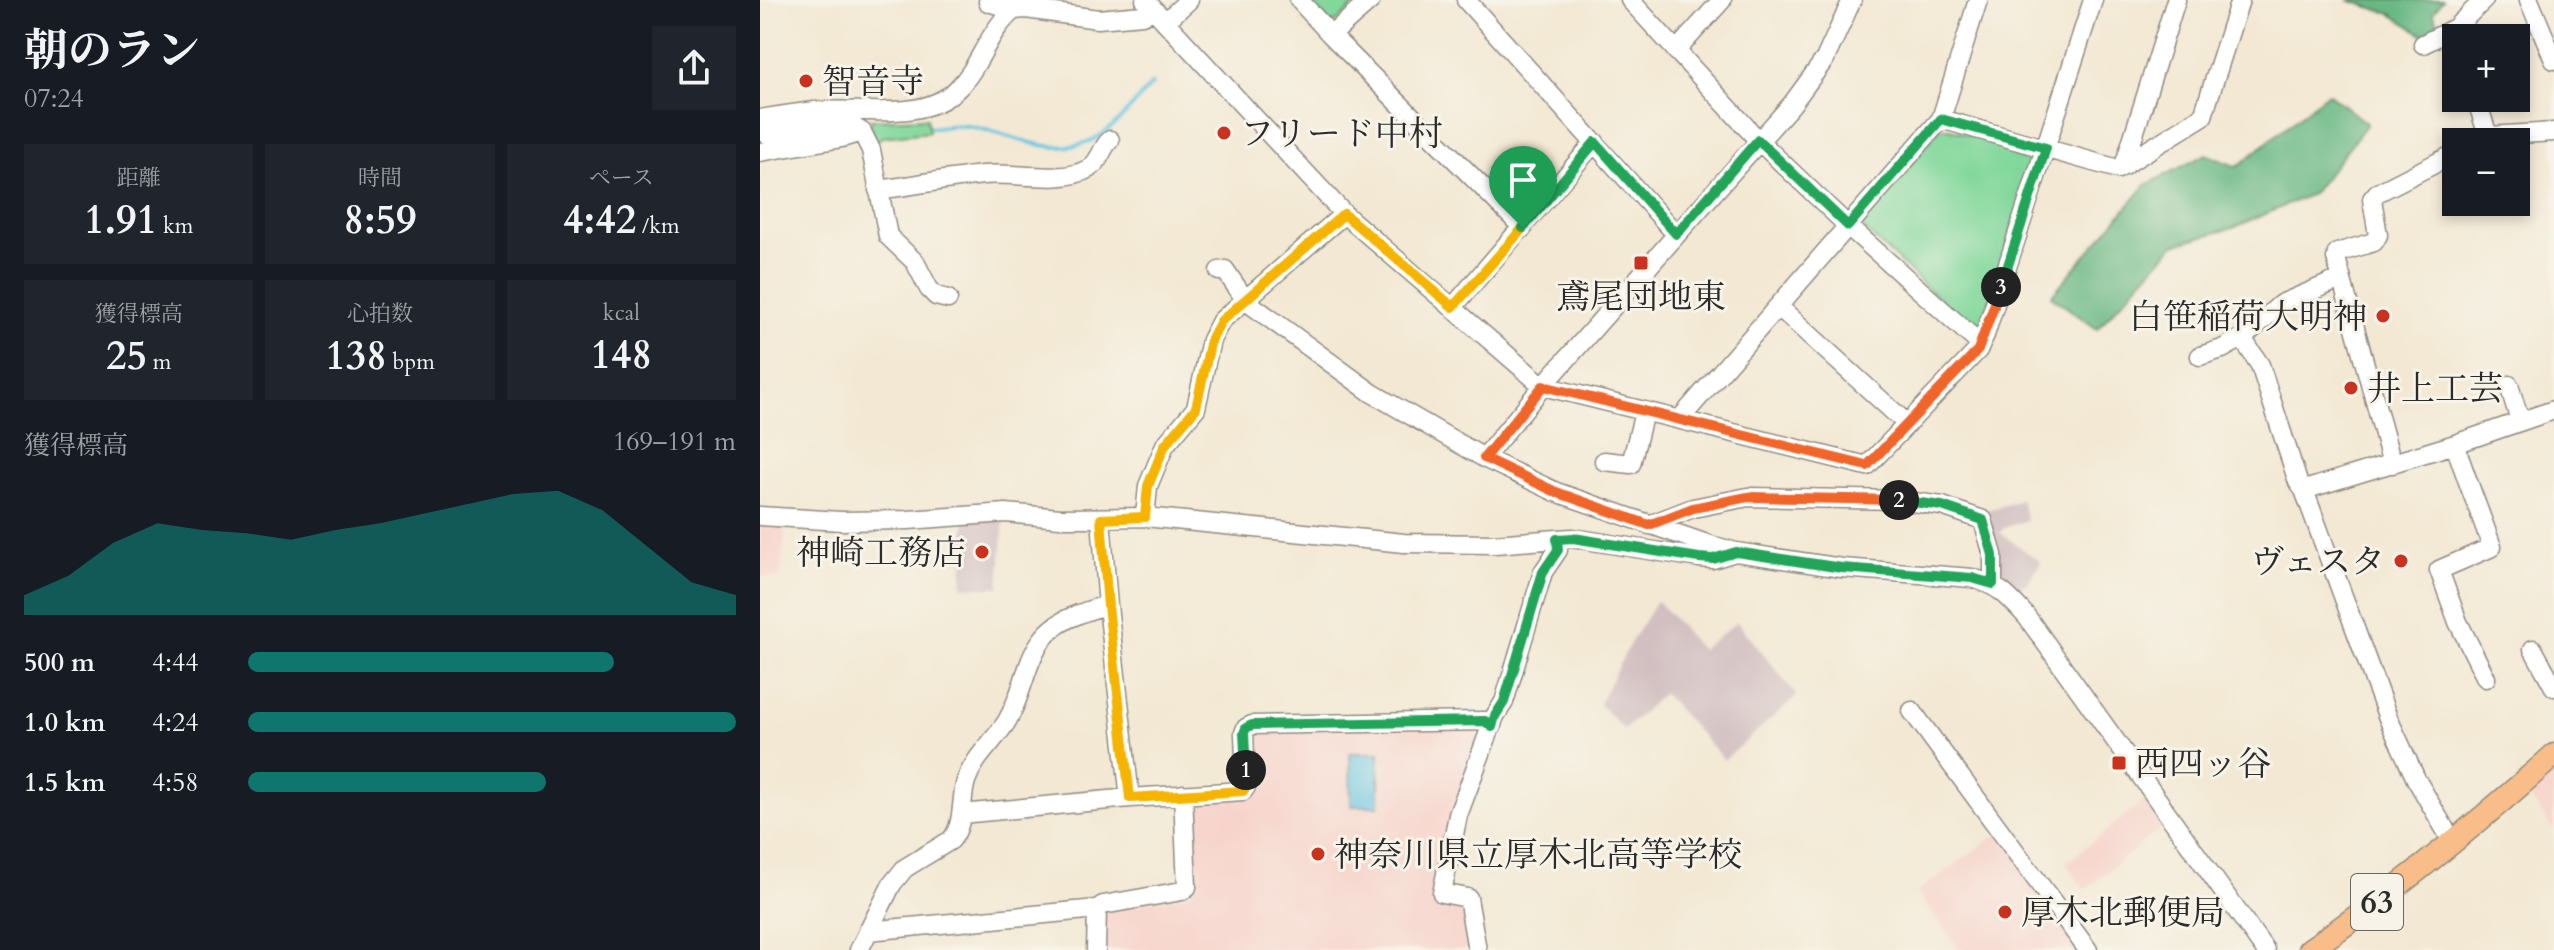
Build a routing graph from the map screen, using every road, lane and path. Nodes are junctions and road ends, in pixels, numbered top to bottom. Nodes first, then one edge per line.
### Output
1 (1189, 0) edge
2 (1299, 0) edge
3 (1371, 0) edge
4 (1466, 0) edge
5 (1630, 0) edge
6 (1722, 0) edge
7 (1852, 0) edge
8 (1978, 0) edge
9 (2093, 0) edge
10 (2176, 0) edge
11 (2484, 0) edge
12 (2529, 0) edge
13 (2243, 1) edge
14 (988, 2) dead end
15 (1014, 10) junction
16 (1155, 11) edge
17 (2464, 24) edge
18 (1331, 35) junction
19 (2442, 38) edge
20 (2423, 44) dead end
21 (1676, 51) junction
22 (2554, 60) edge
23 (760, 119) edge
24 (1941, 119) junction
25 (760, 130) edge
26 (862, 132) junction
27 (2554, 132) edge
28 (2530, 134) edge
29 (1110, 140) dead end
30 (1758, 140) junction
31 (1595, 142) junction
32 (2046, 148) junction
33 (760, 152) edge
34 (2442, 160) edge
35 (2124, 166) junction
36 (878, 190) junction
37 (1344, 214) junction
38 (1848, 226) junction
39 (1523, 228) junction
40 (1676, 234) junction
41 (1219, 271) dead end
42 (2340, 279) junction
43 (948, 299) dead end
44 (1246, 301) junction
45 (1453, 307) junction
46 (1779, 307) junction
47 (2242, 338) junction
48 (1980, 344) junction
49 (2200, 356) dead end
50 (2509, 385) dead end
51 (1543, 386) junction
52 (2554, 410) edge
53 (1644, 412) junction
54 (1680, 419) junction
55 (2520, 421) junction
56 (1907, 424) junction
57 (2455, 444) junction
58 (1484, 458) junction
59 (1604, 461) dead end
60 (2392, 464) junction
61 (2304, 490) junction
62 (760, 516) edge
63 (1145, 517) junction
64 (1101, 519) junction
65 (1649, 525) junction
66 (1557, 539) junction
67 (1736, 552) junction
68 (1993, 584) junction
69 (1108, 606) junction
70 (2533, 656) dead end
71 (2479, 673) dead end
72 (2554, 687) edge
73 (1912, 711) dead end
74 (1492, 727) junction
75 (2554, 755) edge
76 (1183, 794) junction
77 (1130, 798) junction
78 (961, 814) junction
79 (2453, 843) junction
80 (1097, 909) junction
81 (868, 931) junction
82 (859, 950) edge
83 (1096, 950) edge
84 (1477, 950) edge
85 (2088, 950) edge
86 (2265, 950) edge
87 (2309, 950) edge

1 - 16 street
2 - 18 street
3 - 18 street
4 - 31 street
5 - 21 street
6 - 21 street
7 - 30 street
8 - 24 street
9 - 32 street
10 - 35 street
11 - 17 street
12 - 22 street
13 - 35 street
14 - 15 street
15 - 16 street
15 - 23 street
16 - 37 street
18 - 39 street
19 - 20 street
21 - 30 street
24 - 32 street
24 - 38 street
25 - 26 street
26 - 33 street
26 - 36 street
27 - 28 street
29 - 36 street
30 - 38 street
30 - 40 street
31 - 39 street
31 - 40 street
32 - 35 street
32 - 48 street
34 - 42 street
36 - 43 street
37 - 44 street
37 - 45 street
38 - 46 street
38 - 48 street
39 - 45 street
40 - 51 street
41 - 44 street
42 - 47 street
42 - 60 street
44 - 58 street
44 - 63 street
45 - 51 street
46 - 54 street
46 - 56 street
47 - 49 street
47 - 61 street
48 - 56 street
50 - 55 street
51 - 53 street
51 - 58 street
52 - 55 street
53 - 54 street
53 - 59 street
54 - 56 street
55 - 57 street
57 - 60 street
57 - 71 street
58 - 65 street
60 - 61 street
61 - 79 street
62 - 64 street
63 - 64 street
63 - 66 street
64 - 69 street
65 - 67 street
65 - 68 street
66 - 67 street
66 - 74 street
67 - 68 street
68 - 86 street
69 - 77 street
69 - 78 street
70 - 72 street
73 - 85 street
74 - 76 street
74 - 84 street
75 - 79 main road, 63
76 - 77 street
76 - 80 street
77 - 78 street
78 - 81 street
79 - 87 main road, 63
80 - 81 street
80 - 83 street
81 - 82 street

